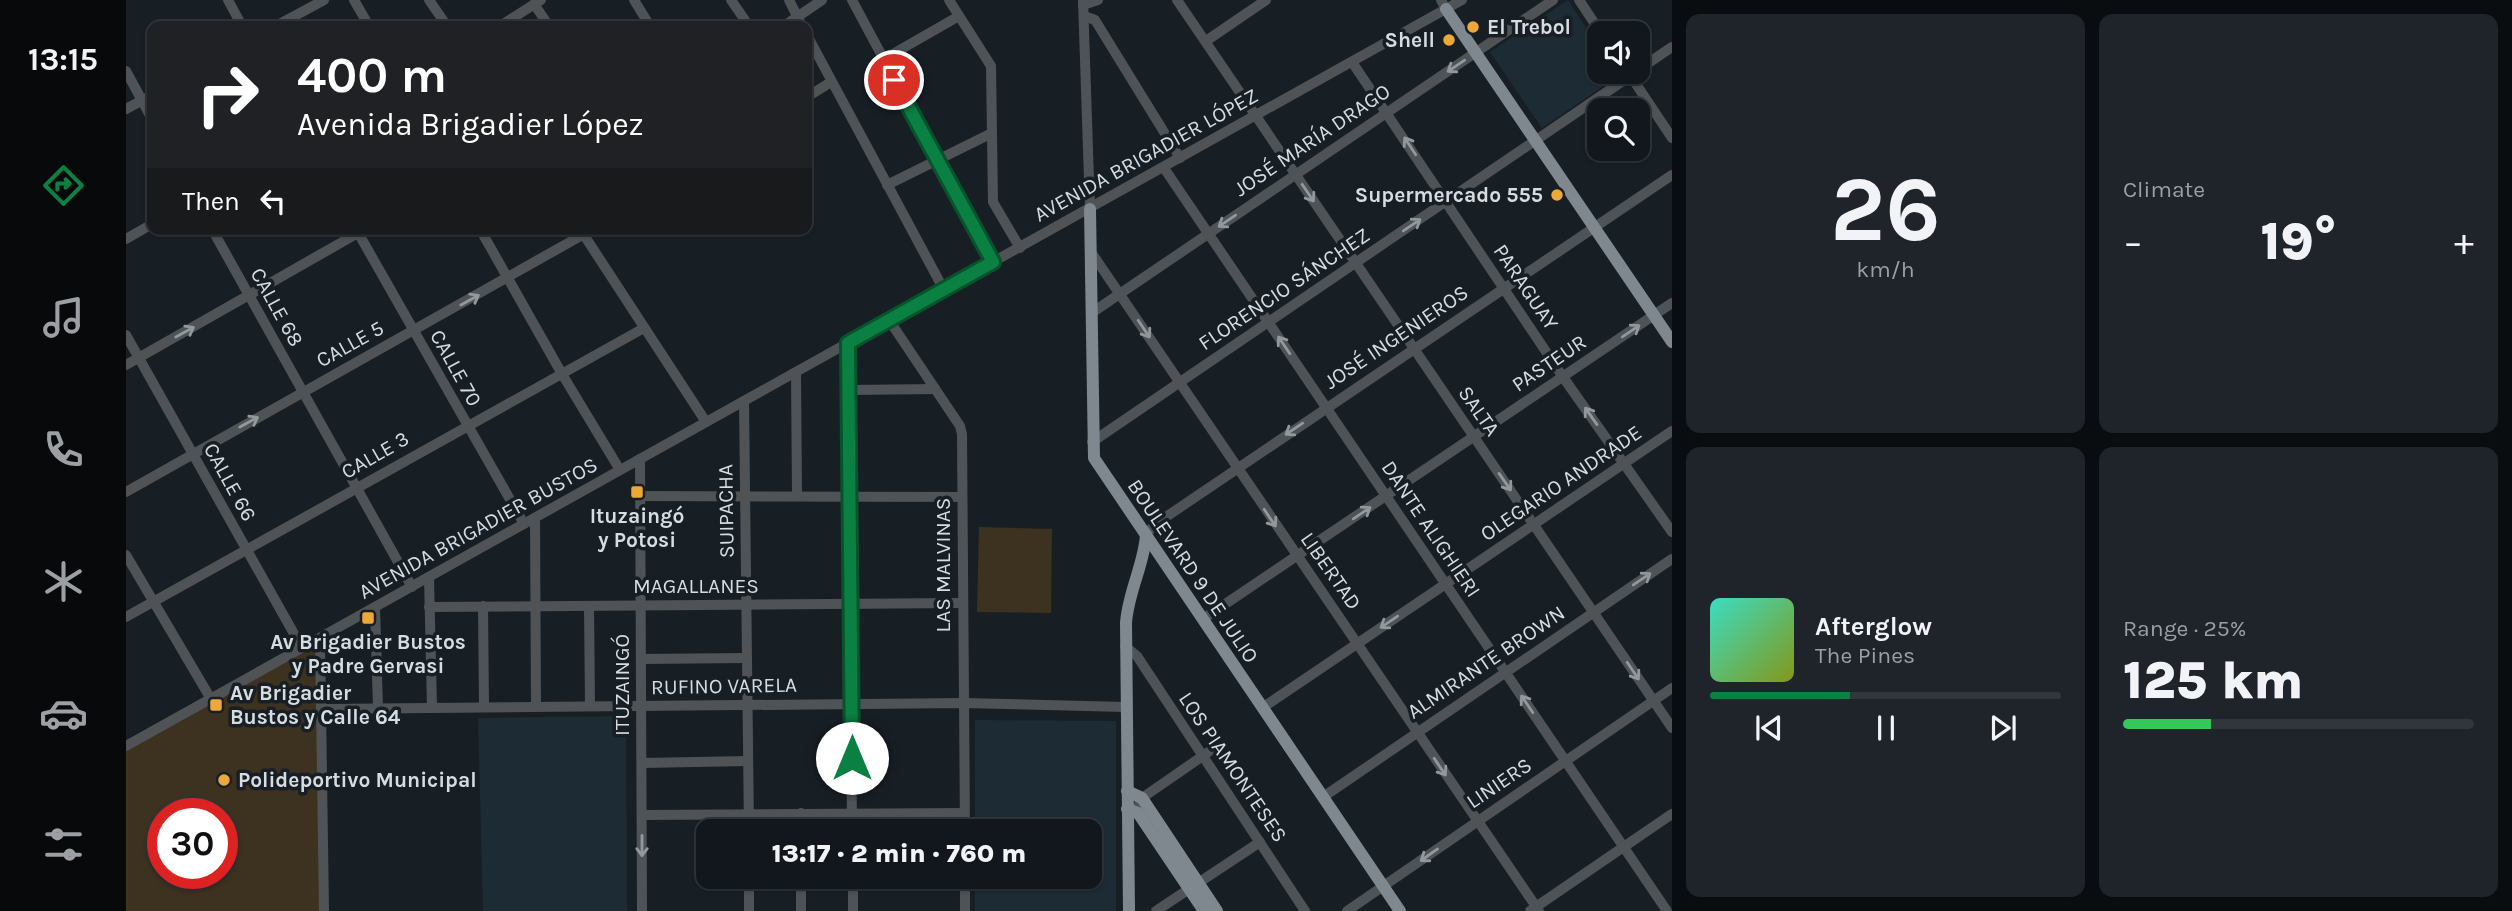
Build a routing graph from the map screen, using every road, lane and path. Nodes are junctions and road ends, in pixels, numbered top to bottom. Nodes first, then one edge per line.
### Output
1 (228, 0) edge
2 (324, 0) edge
3 (354, 0) edge
4 (429, 0) edge
5 (634, 0) edge
6 (731, 0) edge
7 (789, 0) edge
8 (822, 0) edge
9 (852, 0) edge
10 (949, 0) edge
11 (1098, 0) edge
12 (1177, 0) edge
13 (1266, 0) edge
14 (1462, 0) edge
15 (1553, 0) edge
16 (1579, 0) edge
17 (532, 3) edge
18 (1443, 4) edge
19 (1083, 7) edge
20 (959, 16) junction
21 (239, 21) edge
22 (285, 21) edge
23 (366, 21) edge
24 (444, 21) edge
25 (507, 21) edge
26 (545, 21) edge
27 (647, 21) edge
28 (746, 21) edge
29 (800, 21) edge
30 (801, 21) edge
31 (1593, 21) edge
32 (1206, 41) junction
33 (812, 45) edge
34 (1672, 47) edge
35 (1475, 52) junction
36 (884, 60) junction
37 (1650, 61) edge
38 (1352, 62) junction
39 (126, 71) edge
40 (831, 82) junction
41 (1616, 84) edge
42 (1640, 84) edge
43 (812, 94) edge
44 (147, 98) edge
45 (142, 100) junction
46 (126, 109) edge
47 (147, 110) edge
48 (1388, 112) junction
49 (1257, 116) junction
50 (992, 133) junction
51 (1672, 138) edge
52 (1536, 141) junction
53 (1180, 158) junction
54 (937, 160) junction
55 (1164, 168) junction
56 (1295, 175) junction
57 (1672, 175) edge
58 (887, 185) junction
59 (1447, 201) junction
60 (1090, 209) junction
61 (147, 227) edge
62 (1594, 227) junction
63 (1208, 234) junction
64 (215, 235) edge
65 (353, 235) edge
66 (362, 235) edge
67 (483, 235) edge
68 (580, 235) edge
69 (588, 235) edge
70 (126, 239) edge
71 (1020, 248) junction
72 (1091, 253) junction
73 (993, 262) junction
74 (1356, 263) junction
75 (509, 279) junction
76 (1503, 288) junction
77 (944, 290) junction
78 (1120, 294) junction
79 (249, 296) junction
80 (1672, 303) edge
81 (1093, 312) junction
82 (1654, 315) junction
83 (889, 320) junction
84 (1268, 322) junction
85 (643, 328) junction
86 (413, 331) junction
87 (126, 335) edge
88 (1672, 342) edge
89 (848, 343) junction
90 (1413, 349) junction
91 (139, 358) junction
92 (126, 365) edge
93 (796, 372) junction
94 (562, 374) junction
95 (1563, 377) junction
96 (1181, 382) junction
97 (935, 388) junction
98 (849, 390) junction
99 (303, 393) junction
100 (744, 401) junction
101 (1326, 408) junction
102 (706, 422) junction
103 (466, 425) junction
104 (1672, 431) edge
105 (1474, 437) junction
106 (1092, 442) junction
107 (192, 454) junction
108 (640, 459) junction
109 (1624, 463) junction
110 (1236, 468) junction
111 (620, 470) junction
112 (357, 488) junction
113 (126, 492) edge
114 (640, 496) junction
115 (745, 496) junction
116 (797, 496) junction
117 (850, 496) junction
118 (1386, 496) junction
119 (962, 497) junction
120 (535, 518) junction
121 (524, 524) junction
122 (1534, 524) junction
123 (1672, 532) edge
124 (1146, 535) junction
125 (246, 550) junction
126 (126, 555) edge
127 (1297, 557) junction
128 (1672, 559) edge
129 (429, 577) junction
130 (1446, 584) junction
131 (412, 587) junction
132 (153, 602) junction
133 (963, 603) junction
134 (746, 604) junction
135 (850, 604) junction
136 (641, 605) junction
137 (536, 606) junction
138 (589, 606) junction
139 (375, 607) junction
140 (429, 607) junction
141 (483, 607) junction
142 (1594, 612) junction
143 (126, 617) edge
144 (1203, 619) junction
145 (320, 639) junction
146 (1357, 643) junction
147 (1125, 646) junction
148 (302, 648) junction
149 (747, 658) junction
150 (641, 659) junction
151 (1506, 672) junction
152 (1672, 688) edge
153 (211, 699) junction
154 (1653, 701) junction
155 (963, 703) junction
156 (851, 704) junction
157 (747, 705) junction
158 (590, 706) junction
159 (641, 706) junction
160 (484, 707) junction
161 (536, 707) junction
162 (1125, 707) junction
163 (378, 708) junction
164 (432, 708) junction
165 (1262, 708) junction
166 (323, 709) junction
167 (1672, 728) edge
168 (1417, 733) junction
169 (1220, 744) dead end
170 (126, 747) edge
171 (1202, 756) junction
172 (748, 761) junction
173 (1566, 761) junction
174 (642, 763) junction
175 (1127, 791) junction
176 (1323, 797) junction
177 (1142, 798) junction
178 (1131, 810) junction
179 (748, 813) junction
180 (802, 813) junction
181 (852, 813) junction
182 (964, 813) junction
183 (1672, 814) edge
184 (642, 815) junction
185 (748, 819) edge
186 (802, 819) edge
187 (852, 819) edge
188 (964, 819) edge
189 (1476, 822) junction
190 (1260, 842) junction
191 (1624, 847) junction
192 (1194, 886) junction
193 (1383, 886) junction
194 (749, 889) edge
195 (801, 889) edge
196 (853, 889) edge
197 (965, 889) edge
198 (1535, 910) edge
199 (324, 911) edge
200 (642, 911) edge
201 (750, 911) edge
202 (801, 911) edge
203 (853, 911) edge
204 (965, 911) edge
205 (1129, 911) edge
206 (1156, 911) edge
207 (1204, 911) edge
208 (1217, 911) edge
209 (1305, 911) edge
210 (1347, 911) edge
211 (1400, 911) edge
212 (1667, 911) edge

1 - 21 street
2 - 22 street
3 - 23 street
4 - 24 street
5 - 27 street
6 - 28 street
7 - 29 street
8 - 30 street
9 - 36 street
10 - 20 street
11 - 19 street
12 - 32 street, SALTA
13 - 32 street
14 - 18 street, AVENIDA BRIGADIER LÓPEZ
15 - 35 street, JOSÉ MARÍA DRAGO
16 - 31 street
17 - 25 street
17 - 26 street
18 - 35 main road
18 - 38 street, AVENIDA BRIGADIER LÓPEZ
19 - 53 street
19 - 60 street
20 - 36 street
20 - 50 street
32 - 49 street, SALTA
33 - 40 street
34 - 37 street, FLORENCIO SÁNCHEZ
35 -> 48 street, JOSÉ MARÍA DRAGO
35 - 52 main road
36 - 54 street
38 - 48 street, PARAGUAY
38 - 49 street, AVENIDA BRIGADIER LÓPEZ
39 - 45 street
40 - 43 street
40 - 58 street
41 - 52 street, FLORENCIO SÁNCHEZ
42 - 51 street
44 - 45 street
45 - 46 street
45 - 47 street
48 - 56 street, JOSÉ MARÍA DRAGO
59 -> 48 street, PARAGUAY
49 - 53 street, AVENIDA BRIGADIER LÓPEZ
49 - 56 street, SALTA
50 - 54 street
50 - 71 street
52 - 59 street, FLORENCIO SÁNCHEZ
52 - 62 main road
53 - 55 street, AVENIDA BRIGADIER LÓPEZ
54 - 58 street
54 - 73 street
55 - 60 street, AVENIDA BRIGADIER LÓPEZ
55 - 63 street, DANTE ALIGHIERI
56 -> 63 street, JOSÉ MARÍA DRAGO
56 -> 74 street, SALTA
57 - 62 street, JOSÉ INGENIEROS
58 - 77 street
74 -> 59 street, FLORENCIO SÁNCHEZ
59 - 76 street, PARAGUAY
60 - 71 street, AVENIDA BRIGADIER LÓPEZ
60 - 72 main road, BOULEVARD 9 DE JULIO
61 - 70 street
62 - 76 street, JOSÉ INGENIEROS
62 - 82 main road
63 - 78 street, JOSÉ MARÍA DRAGO
63 - 84 street, DANTE ALIGHIERI
64 - 79 street, CALLE 68
65 - 79 street
66 - 86 street, CALLE 70
67 - 75 street
68 - 75 street, CALLE 5
69 - 85 street
71 - 73 street, AVENIDA BRIGADIER LÓPEZ
72 - 78 street, LIBERTAD
72 - 81 main road, BOULEVARD 9 DE JULIO
73 - 77 street, AVENIDA BRIGADIER LÓPEZ
74 - 84 street, FLORENCIO SÁNCHEZ
74 - 90 street, SALTA
86 -> 75 street, CALLE 5
75 - 94 street
76 - 90 street, JOSÉ INGENIEROS
76 - 95 street, PARAGUAY
77 - 83 street, AVENIDA BRIGADIER LÓPEZ
78 - 81 street, JOSÉ MARÍA DRAGO
78 -> 96 street, LIBERTAD
91 -> 79 street
79 - 99 street, CALLE 68
80 - 82 street, PASTEUR
81 - 106 main road, BOULEVARD 9 DE JULIO
82 - 88 main road
95 -> 82 street, PASTEUR
83 - 89 street, AVENIDA BRIGADIER LÓPEZ
83 - 97 street, LAS MALVINAS
84 - 96 street, FLORENCIO SÁNCHEZ
101 -> 84 street, DANTE ALIGHIERI
85 - 94 street, CALLE 3
85 - 102 street
86 - 99 street, CALLE 5
86 - 103 street, CALLE 70
87 - 91 street, CALLE 66
89 - 93 street, AVENIDA BRIGADIER BUSTOS
89 - 98 street
90 - 101 street, JOSÉ INGENIEROS
90 - 105 street, SALTA
91 - 92 street
91 - 107 street, CALLE 66
93 - 100 street, AVENIDA BRIGADIER BUSTOS
93 - 116 street
94 - 103 street, CALLE 3
94 - 111 street
95 - 105 street, PASTEUR
109 -> 95 street, PARAGUAY
96 - 106 street, FLORENCIO SÁNCHEZ
96 - 110 street, LIBERTAD
97 - 98 street
97 - 119 street, LAS MALVINAS
98 - 117 street
107 -> 99 street, CALLE 5
99 - 112 street, CALLE 68
100 - 102 street, AVENIDA BRIGADIER BUSTOS
100 - 115 street, SUIPACHA
101 -> 110 street, JOSÉ INGENIEROS
101 - 118 street, DANTE ALIGHIERI
102 - 108 street, AVENIDA BRIGADIER BUSTOS
103 - 112 street, CALLE 3
103 - 121 street, CALLE 70
104 - 109 street, OLEGARIO ANDRADE
105 - 118 street, PASTEUR
105 -> 122 street, SALTA
106 - 124 main road, BOULEVARD 9 DE JULIO
107 - 113 street, CALLE 5
107 - 125 street, CALLE 66
108 - 111 street, AVENIDA BRIGADIER BUSTOS
108 - 114 street, ITUZAINGÓ
109 - 122 street, OLEGARIO ANDRADE
109 - 123 street, PARAGUAY
110 - 124 street, JOSÉ INGENIEROS
110 -> 127 street, LIBERTAD
111 - 120 street, AVENIDA BRIGADIER BUSTOS
112 - 125 street, CALLE 3
112 - 131 street, CALLE 68
114 - 115 street
114 - 136 street, ITUZAINGÓ
115 - 116 street
115 - 134 street, SUIPACHA
116 - 117 street
117 - 119 street
117 - 135 street
127 -> 118 street, PASTEUR
118 - 130 street, DANTE ALIGHIERI
119 - 133 street, LAS MALVINAS
120 - 121 street, AVENIDA BRIGADIER BUSTOS
120 - 137 street
121 - 129 street, AVENIDA BRIGADIER BUSTOS
122 - 130 street, OLEGARIO ANDRADE
122 - 142 street, SALTA
124 - 144 main road, BOULEVARD 9 DE JULIO
124 - 147 main road
125 - 132 street, CALLE 3
125 - 148 street, CALLE 66
126 - 132 street
127 - 144 street, PASTEUR
127 - 146 street, LIBERTAD
142 -> 128 street, ALMIRANTE BROWN
129 - 131 street, AVENIDA BRIGADIER BUSTOS
129 - 140 street
130 -> 146 street, OLEGARIO ANDRADE
130 - 151 street, DANTE ALIGHIERI
131 - 139 street, AVENIDA BRIGADIER BUSTOS
132 - 143 street, CALLE 3
132 - 153 street
133 - 135 street, MAGALLANES
133 - 155 street, LAS MALVINAS
134 - 135 street, MAGALLANES
134 - 136 street, MAGALLANES
134 - 149 street, SUIPACHA
135 - 156 street
136 - 138 street, MAGALLANES
136 - 150 street, ITUZAINGÓ
137 - 138 street, MAGALLANES
137 - 141 street, MAGALLANES
137 - 161 street
138 - 158 street
139 - 145 street, AVENIDA BRIGADIER BUSTOS
139 - 163 street
140 - 141 street, MAGALLANES
140 - 164 street
141 - 160 street
142 - 151 street, ALMIRANTE BROWN
142 -> 154 street, SALTA
144 - 165 main road, BOULEVARD 9 DE JULIO
145 - 148 street, AVENIDA BRIGADIER BUSTOS
145 - 166 street
146 - 165 street, OLEGARIO ANDRADE
146 - 168 street, LIBERTAD
147 - 162 main road
147 - 171 street, LOS PIAMONTESES
148 - 153 street, AVENIDA BRIGADIER BUSTOS
149 - 150 street
149 - 157 street, SUIPACHA
150 - 159 street, ITUZAINGÓ
151 - 168 street, ALMIRANTE BROWN
173 -> 151 street, DANTE ALIGHIERI
152 - 154 street, LINIERS
153 - 170 street, AVENIDA BRIGADIER BUSTOS
154 - 167 street, SALTA
154 - 173 street, LINIERS
155 - 156 street, RUFINO VARELA
155 - 162 street, RUFINO VARELA
155 - 182 street, LAS MALVINAS
156 - 157 street, RUFINO VARELA
156 - 181 street
157 - 159 street, RUFINO VARELA
157 - 172 street, SUIPACHA
158 - 159 street, RUFINO VARELA
158 - 161 street, RUFINO VARELA
159 - 174 street, ITUZAINGÓ
160 - 161 street, RUFINO VARELA
160 - 164 street, RUFINO VARELA
162 - 175 main road
163 - 164 street, RUFINO VARELA
163 - 166 street, RUFINO VARELA
165 - 176 main road, BOULEVARD 9 DE JULIO
166 - 199 street
168 - 176 street, ALMIRANTE BROWN
168 -> 189 street, LIBERTAD
169 - 171 street
171 - 177 street
171 - 190 street, LOS PIAMONTESES
172 - 174 street
172 - 179 street, SUIPACHA
173 - 189 street, LINIERS
173 - 191 street, DANTE ALIGHIERI
174 - 184 street, ITUZAINGÓ
175 - 177 main road
175 - 178 main road
176 - 193 main road, BOULEVARD 9 DE JULIO
177 - 178 street
177 - 192 main road
178 - 192 main road
178 - 205 main road
179 - 180 street
179 - 184 street
179 - 185 street, SUIPACHA
180 - 181 street
180 - 186 street
181 - 182 street
181 - 187 street
182 - 188 street, LAS MALVINAS
183 - 191 street
184 -> 200 street, ITUZAINGÓ
189 -> 193 street, LINIERS
189 - 198 street, LIBERTAD
190 - 192 street
190 - 209 street, LOS PIAMONTESES
191 - 198 street
191 - 212 street, DANTE ALIGHIERI
192 - 206 street
192 - 207 main road
192 - 208 main road
193 - 210 street, LINIERS
193 - 211 main road, BOULEVARD 9 DE JULIO
194 - 201 street
195 - 202 street
196 - 203 street
197 - 204 street

